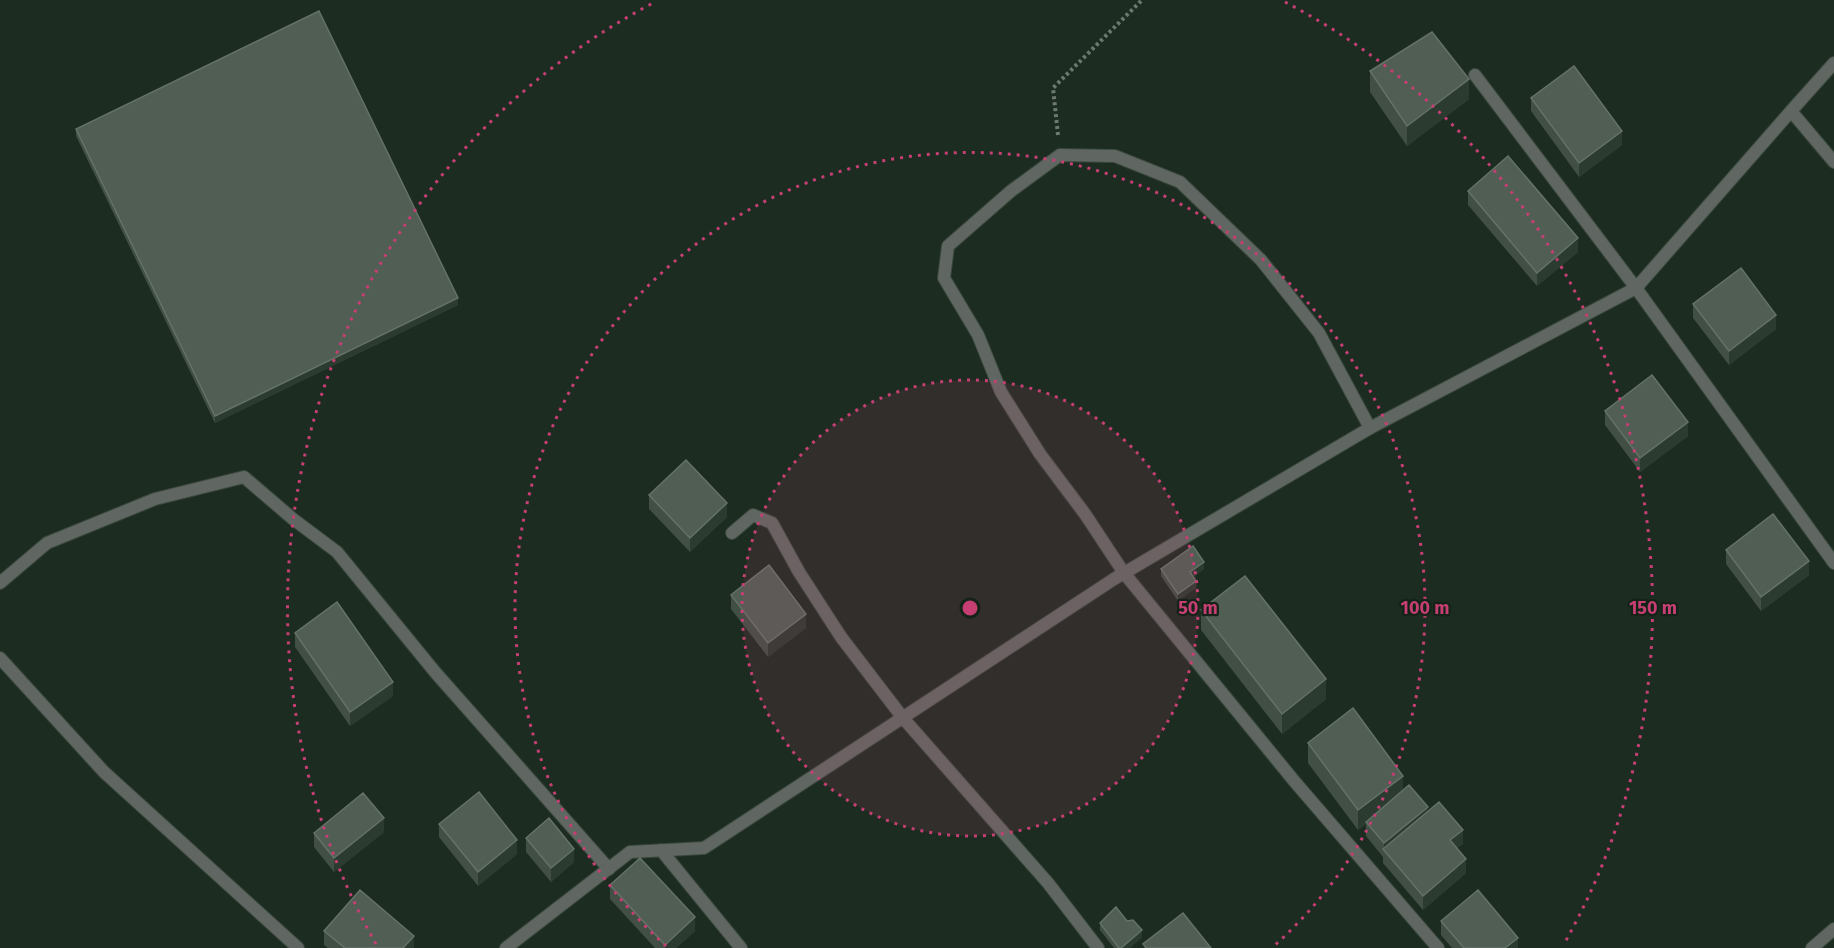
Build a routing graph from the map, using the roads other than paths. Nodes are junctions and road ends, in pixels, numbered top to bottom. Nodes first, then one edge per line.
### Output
1 (1834, 63) edge
2 (1475, 75) dead end
3 (1791, 111) junction
4 (1834, 162) edge
5 (1636, 288) junction
6 (1370, 428) junction
7 (732, 533) dead end
8 (1834, 563) edge
9 (1124, 573) junction
10 (0, 583) edge
11 (0, 658) edge
12 (903, 718) junction
13 (662, 850) junction
14 (609, 869) junction
15 (1834, 929) edge
16 (298, 948) edge
17 (506, 948) edge
18 (741, 948) edge
19 (1098, 948) edge
20 (1438, 948) edge
21 (1812, 948) edge

1 - 3 street
2 - 5 street
3 - 4 street
3 - 5 street
5 - 6 street
5 - 8 street
6 - 9 street
6 - 9 street
7 - 12 street
9 - 12 street
9 - 20 street
10 - 14 street
11 - 16 street
12 - 13 street
12 - 19 street
13 - 14 street
13 - 18 street
14 - 17 street
15 - 21 street

